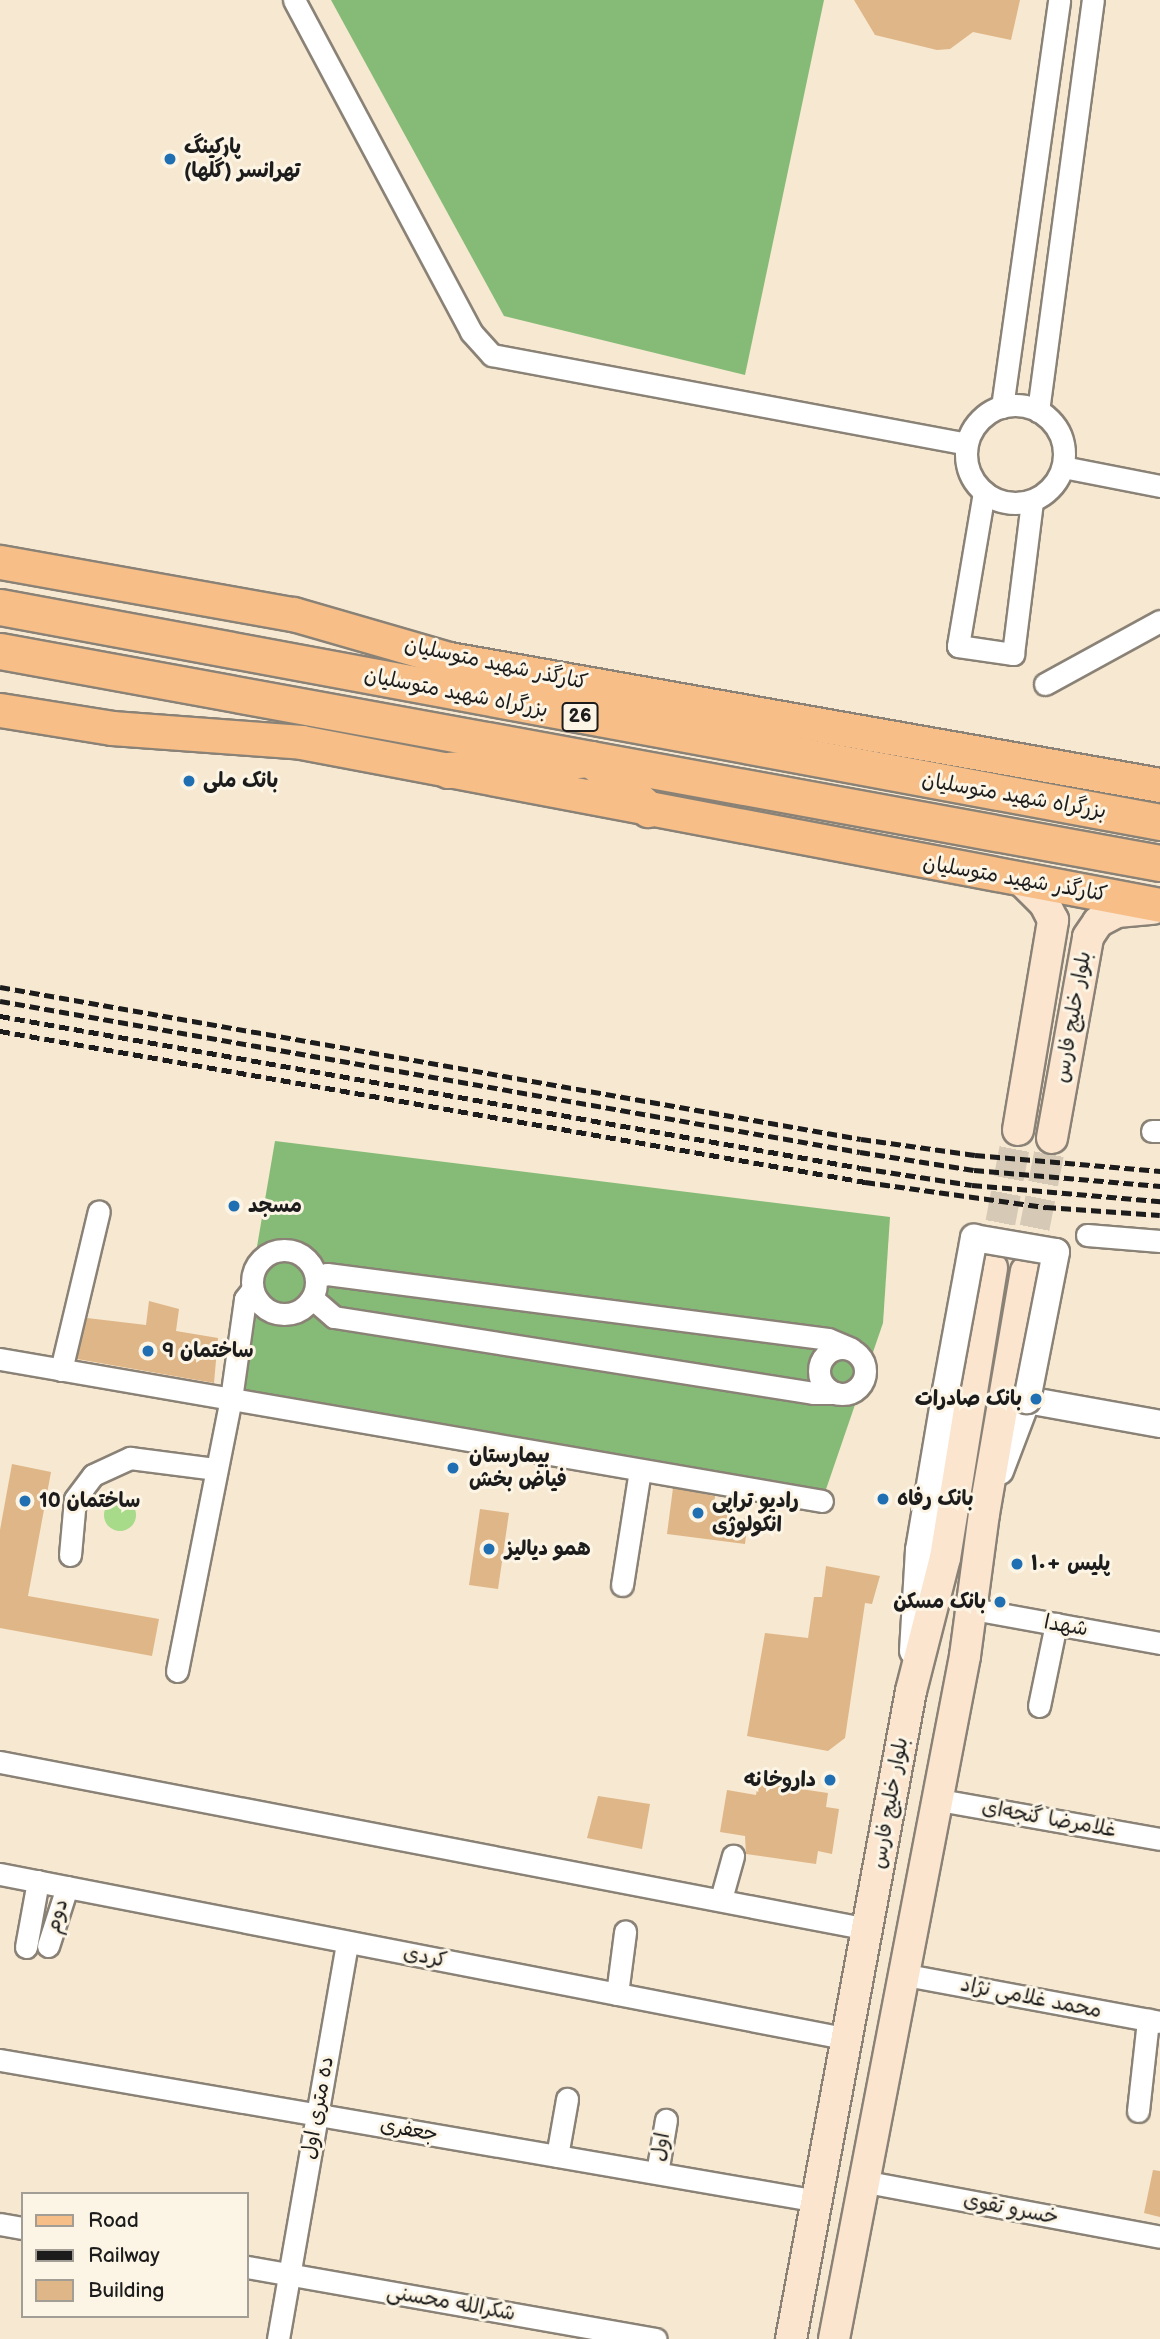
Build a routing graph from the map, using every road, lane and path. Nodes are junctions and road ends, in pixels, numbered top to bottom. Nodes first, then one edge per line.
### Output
1 (294, 0) edge
2 (1059, 0) edge
3 (1093, 0) edge
4 (1002, 407) junction
5 (1038, 411) junction
6 (967, 444) junction
7 (1063, 467) junction
8 (1160, 486) edge
9 (984, 492) junction
10 (1032, 500) junction
11 (0, 562) edge
12 (0, 584) edge
13 (0, 607) edge
14 (1160, 621) edge
15 (0, 651) edge
16 (449, 659) junction
17 (1045, 684) dead end
18 (0, 689) edge
19 (0, 710) edge
20 (302, 742) junction
21 (591, 759) junction
22 (448, 771) junction
23 (1160, 785) edge
24 (648, 809) junction
25 (1160, 822) edge
26 (1160, 863) edge
27 (1022, 881) junction
28 (1160, 907) edge
29 (1018, 1130) tunnel mouth
30 (1052, 1138) tunnel mouth
31 (99, 1211) dead end
32 (1087, 1235) dead end
33 (1160, 1241) edge
34 (992, 1268) tunnel mouth
35 (1026, 1272) tunnel mouth
36 (314, 1287) junction
37 (252, 1290) junction
38 (851, 1349) junction
39 (0, 1359) edge
40 (61, 1370) junction
41 (836, 1393) junction
42 (231, 1399) junction
43 (1027, 1399) junction
44 (1160, 1424) edge
45 (216, 1469) junction
46 (640, 1470) junction
47 (822, 1501) dead end
48 (984, 1514) junction
49 (70, 1556) dead end
50 (622, 1585) dead end
51 (973, 1609) junction
52 (1056, 1624) junction
53 (1160, 1643) edge
54 (177, 1671) dead end
55 (911, 1691) junction
56 (1039, 1706) dead end
57 (0, 1762) edge
58 (939, 1800) junction
59 (1160, 1839) edge
60 (733, 1856) dead end
61 (0, 1874) edge
62 (38, 1881) junction
63 (67, 1887) junction
64 (721, 1899) junction
65 (868, 1929) junction
66 (625, 1932) dead end
67 (347, 1942) junction
68 (48, 1946) dead end
69 (26, 1947) dead end
70 (901, 1974) junction
71 (618, 1994) junction
72 (1154, 2021) edge
73 (849, 2039) junction
74 (0, 2060) edge
75 (567, 2099) dead end
76 (1138, 2111) dead end
77 (317, 2114) junction
78 (666, 2120) dead end
79 (557, 2156) junction
80 (657, 2173) junction
81 (862, 2181) junction
82 (818, 2201) junction
83 (0, 2224) edge
84 (21, 2228) edge
85 (1160, 2237) edge
86 (248, 2267) edge
87 (289, 2274) junction
88 (278, 2339) edge
89 (656, 2339) edge
90 (791, 2339) edge
91 (834, 2339) edge

1 - 6 street
2 - 4 street
3 - 5 street
4 - 5 street
4 - 6 street
5 - 7 street
6 - 9 street
7 - 8 street
7 - 10 street
9 - 10 street
9 - 10 street
11 - 16 main road, کنارگذر شهید متوسلیان
12 - 16 main road
13 - 25 highway, بزرگراه شهید متوسلیان / 26
14 - 17 street
15 - 21 highway, بزرگراه شهید متوسلیان / 26
16 - 23 main road, کنارگذر شهید متوسلیان
18 - 20 main road
19 - 20 main road, کنارگذر شهید متوسلیان
20 - 22 main road, کنارگذر شهید متوسلیان
21 - 22 highway
21 - 24 highway
21 - 26 highway, بزرگراه شهید متوسلیان / 26
22 - 24 main road, کنارگذر شهید متوسلیان
24 - 27 main road, کنارگذر شهید متوسلیان
27 - 28 main road, کنارگذر شهید متوسلیان
27 - 29 main road, بلوار خلیج فارس
28 - 30 main road, بلوار خلیج فارس
31 - 40 street
32 - 33 street
34 - 55 main road, بلوار خلیج فارس
35 - 48 main road
36 - 37 street
36 - 37 street
36 - 38 street
36 - 41 street
37 - 42 street
38 - 41 street
38 - 41 street
39 - 40 street
40 - 42 street
42 - 45 street
42 - 46 street
43 - 44 street
43 - 48 street
43 - 55 street, bridge
45 - 49 street
45 - 54 street
46 - 47 street
46 - 50 street
48 - 51 main road
51 - 52 street, شهدا
51 - 58 main road
52 - 53 street, شهدا
52 - 56 street
55 - 65 main road, بلوار خلیج فارس
57 - 64 street
58 - 59 street, غلامرضا گنجه‌ای
58 - 70 main road
60 - 64 street
61 - 62 street, کردی
62 - 63 street, کردی
62 - 69 street
63 - 67 street, کردی
63 - 68 street, دوم
64 - 65 street
65 - 73 main road, بلوار خلیج فارس
66 - 71 street
67 - 71 street, کردی
67 - 77 street, ده متری اول
70 - 72 street, محمد غلامی نژاد
70 - 81 main road
71 - 73 street, کردی
72 - 76 street
73 - 82 main road, بلوار خلیج فارس
74 - 77 street, جعفری
75 - 79 street
77 - 79 street, جعفری
77 - 87 street, ده متری اول
78 - 80 street, اول
79 - 80 street, جعفری
80 - 82 street, جعفری
81 - 85 street, خسرو تقوی
81 - 91 main road
82 - 90 main road, بلوار خلیج فارس
83 - 84 street
86 - 87 street, شکرالله محسنی
87 - 88 street, ده متری اول
87 - 89 street, شکرالله محسنی

